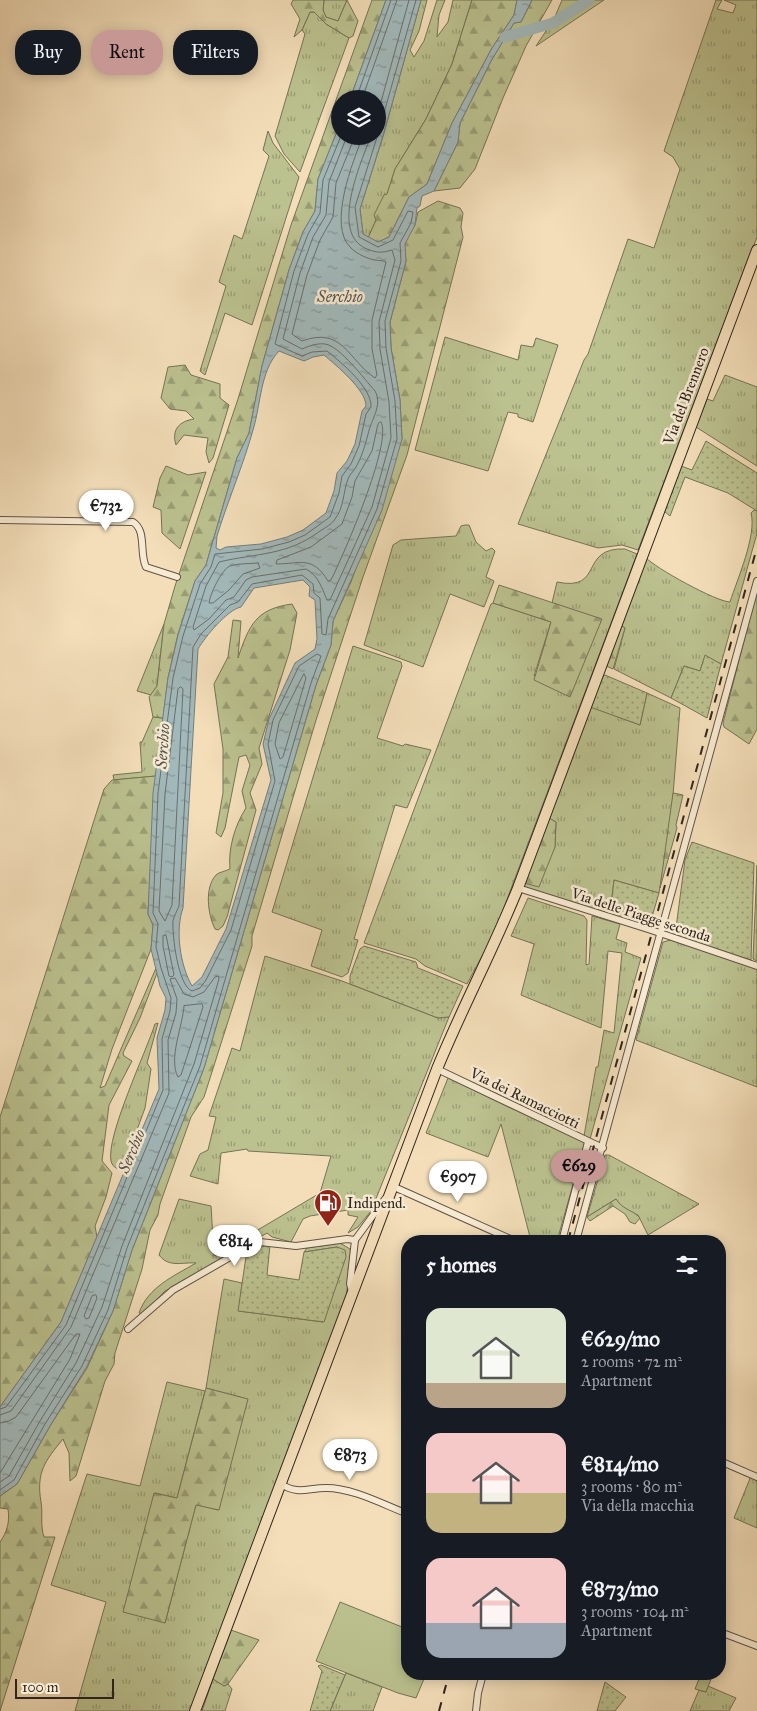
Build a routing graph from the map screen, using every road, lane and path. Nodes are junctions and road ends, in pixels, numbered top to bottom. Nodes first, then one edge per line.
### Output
1 (757, 250) edge
2 (0, 520) edge
3 (177, 577) dead end
4 (757, 581) edge
5 (518, 888) junction
6 (660, 933) junction
7 (757, 966) edge
8 (437, 1069) junction
9 (588, 1142) junction
10 (603, 1148) junction
11 (391, 1189) junction
12 (501, 1235) edge
13 (564, 1235) edge
14 (578, 1235) edge
15 (355, 1240) junction
16 (353, 1293) junction
17 (128, 1329) dead end
18 (726, 1464) edge
19 (757, 1477) edge
20 (281, 1484) junction
21 (401, 1511) edge
22 (726, 1634) edge
23 (757, 1646) edge
24 (481, 1680) edge
25 (195, 1711) edge
26 (476, 1711) edge

1 - 5 main road, Via del Brennero
2 - 3 street
4 - 6 street
5 - 6 street, Via delle Piagge seconda
5 - 8 main road, Via del Brennero
6 - 7 street, Via delle Piagge seconda
6 - 10 street
8 - 9 street, Via dei Ramacciotti
8 - 11 main road, Via del Brennero
9 - 10 street, Via dei Ramacciotti
9 - 13 street
10 - 14 street
11 - 12 street
11 - 15 street
11 - 16 main road, Via del Brennero
15 - 16 street
15 - 17 street
16 - 20 main road, Via del Brennero
18 - 19 street
20 - 21 street
20 - 25 main road, Via del Brennero
22 - 23 street
24 - 26 street

